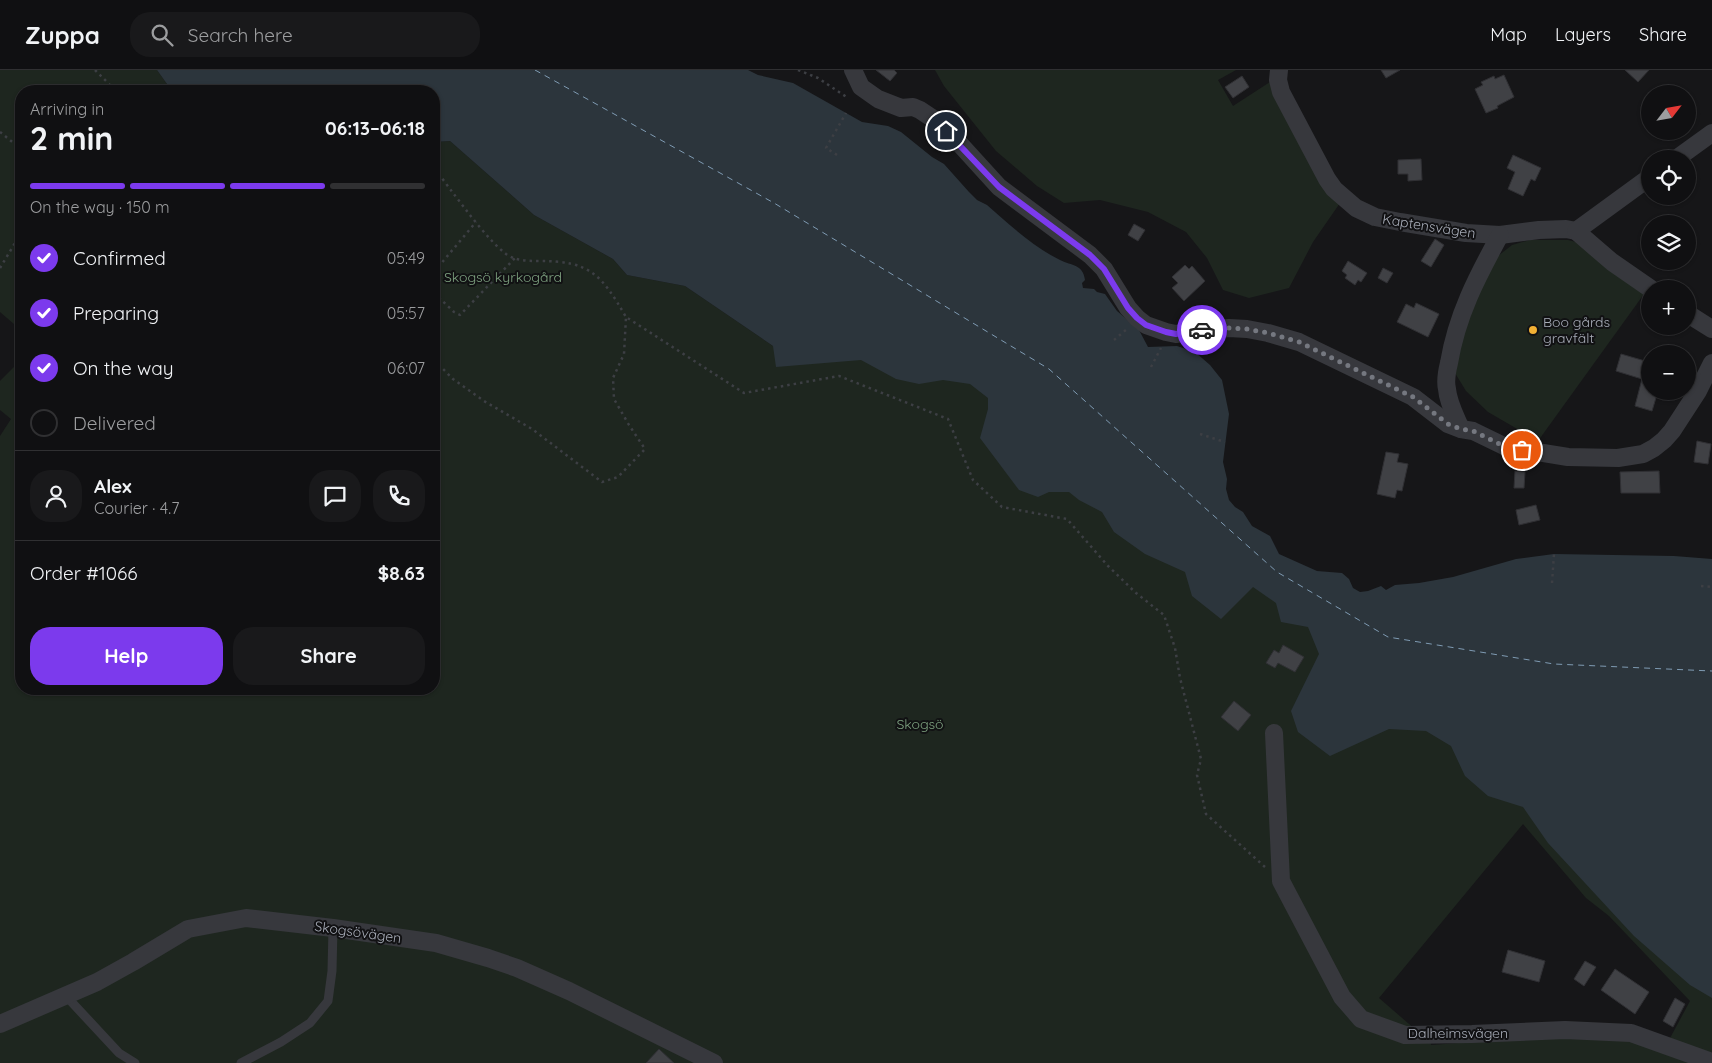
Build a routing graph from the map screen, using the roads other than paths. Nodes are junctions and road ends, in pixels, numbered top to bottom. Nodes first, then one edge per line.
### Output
1 (853, 70) edge
2 (1279, 70) edge
3 (1712, 133) edge
4 (1688, 150) edge
5 (1641, 184) edge
6 (1576, 231) junction
7 (1500, 236) junction
8 (1641, 282) edge
9 (1696, 319) edge
10 (1712, 329) edge
11 (1712, 363) edge
12 (1461, 429) junction
13 (1274, 732) dead end
14 (333, 928) junction
15 (66, 996) junction
16 (0, 1024) edge
17 (1712, 1062) edge
18 (135, 1063) edge
19 (241, 1063) edge
20 (714, 1063) edge

1 - 12 street
2 - 7 street, Kaptensvägen
3 - 4 street
5 - 6 street
6 - 7 street, Kaptensvägen
6 - 8 street
7 - 12 street
9 - 10 street
11 - 12 street
13 - 17 street, Dalheimsvägen
14 - 15 street, Skogsövägen
14 - 19 lane
14 - 20 street, Skogsövägen
15 - 16 street, Skogsövägen
15 - 18 lane

